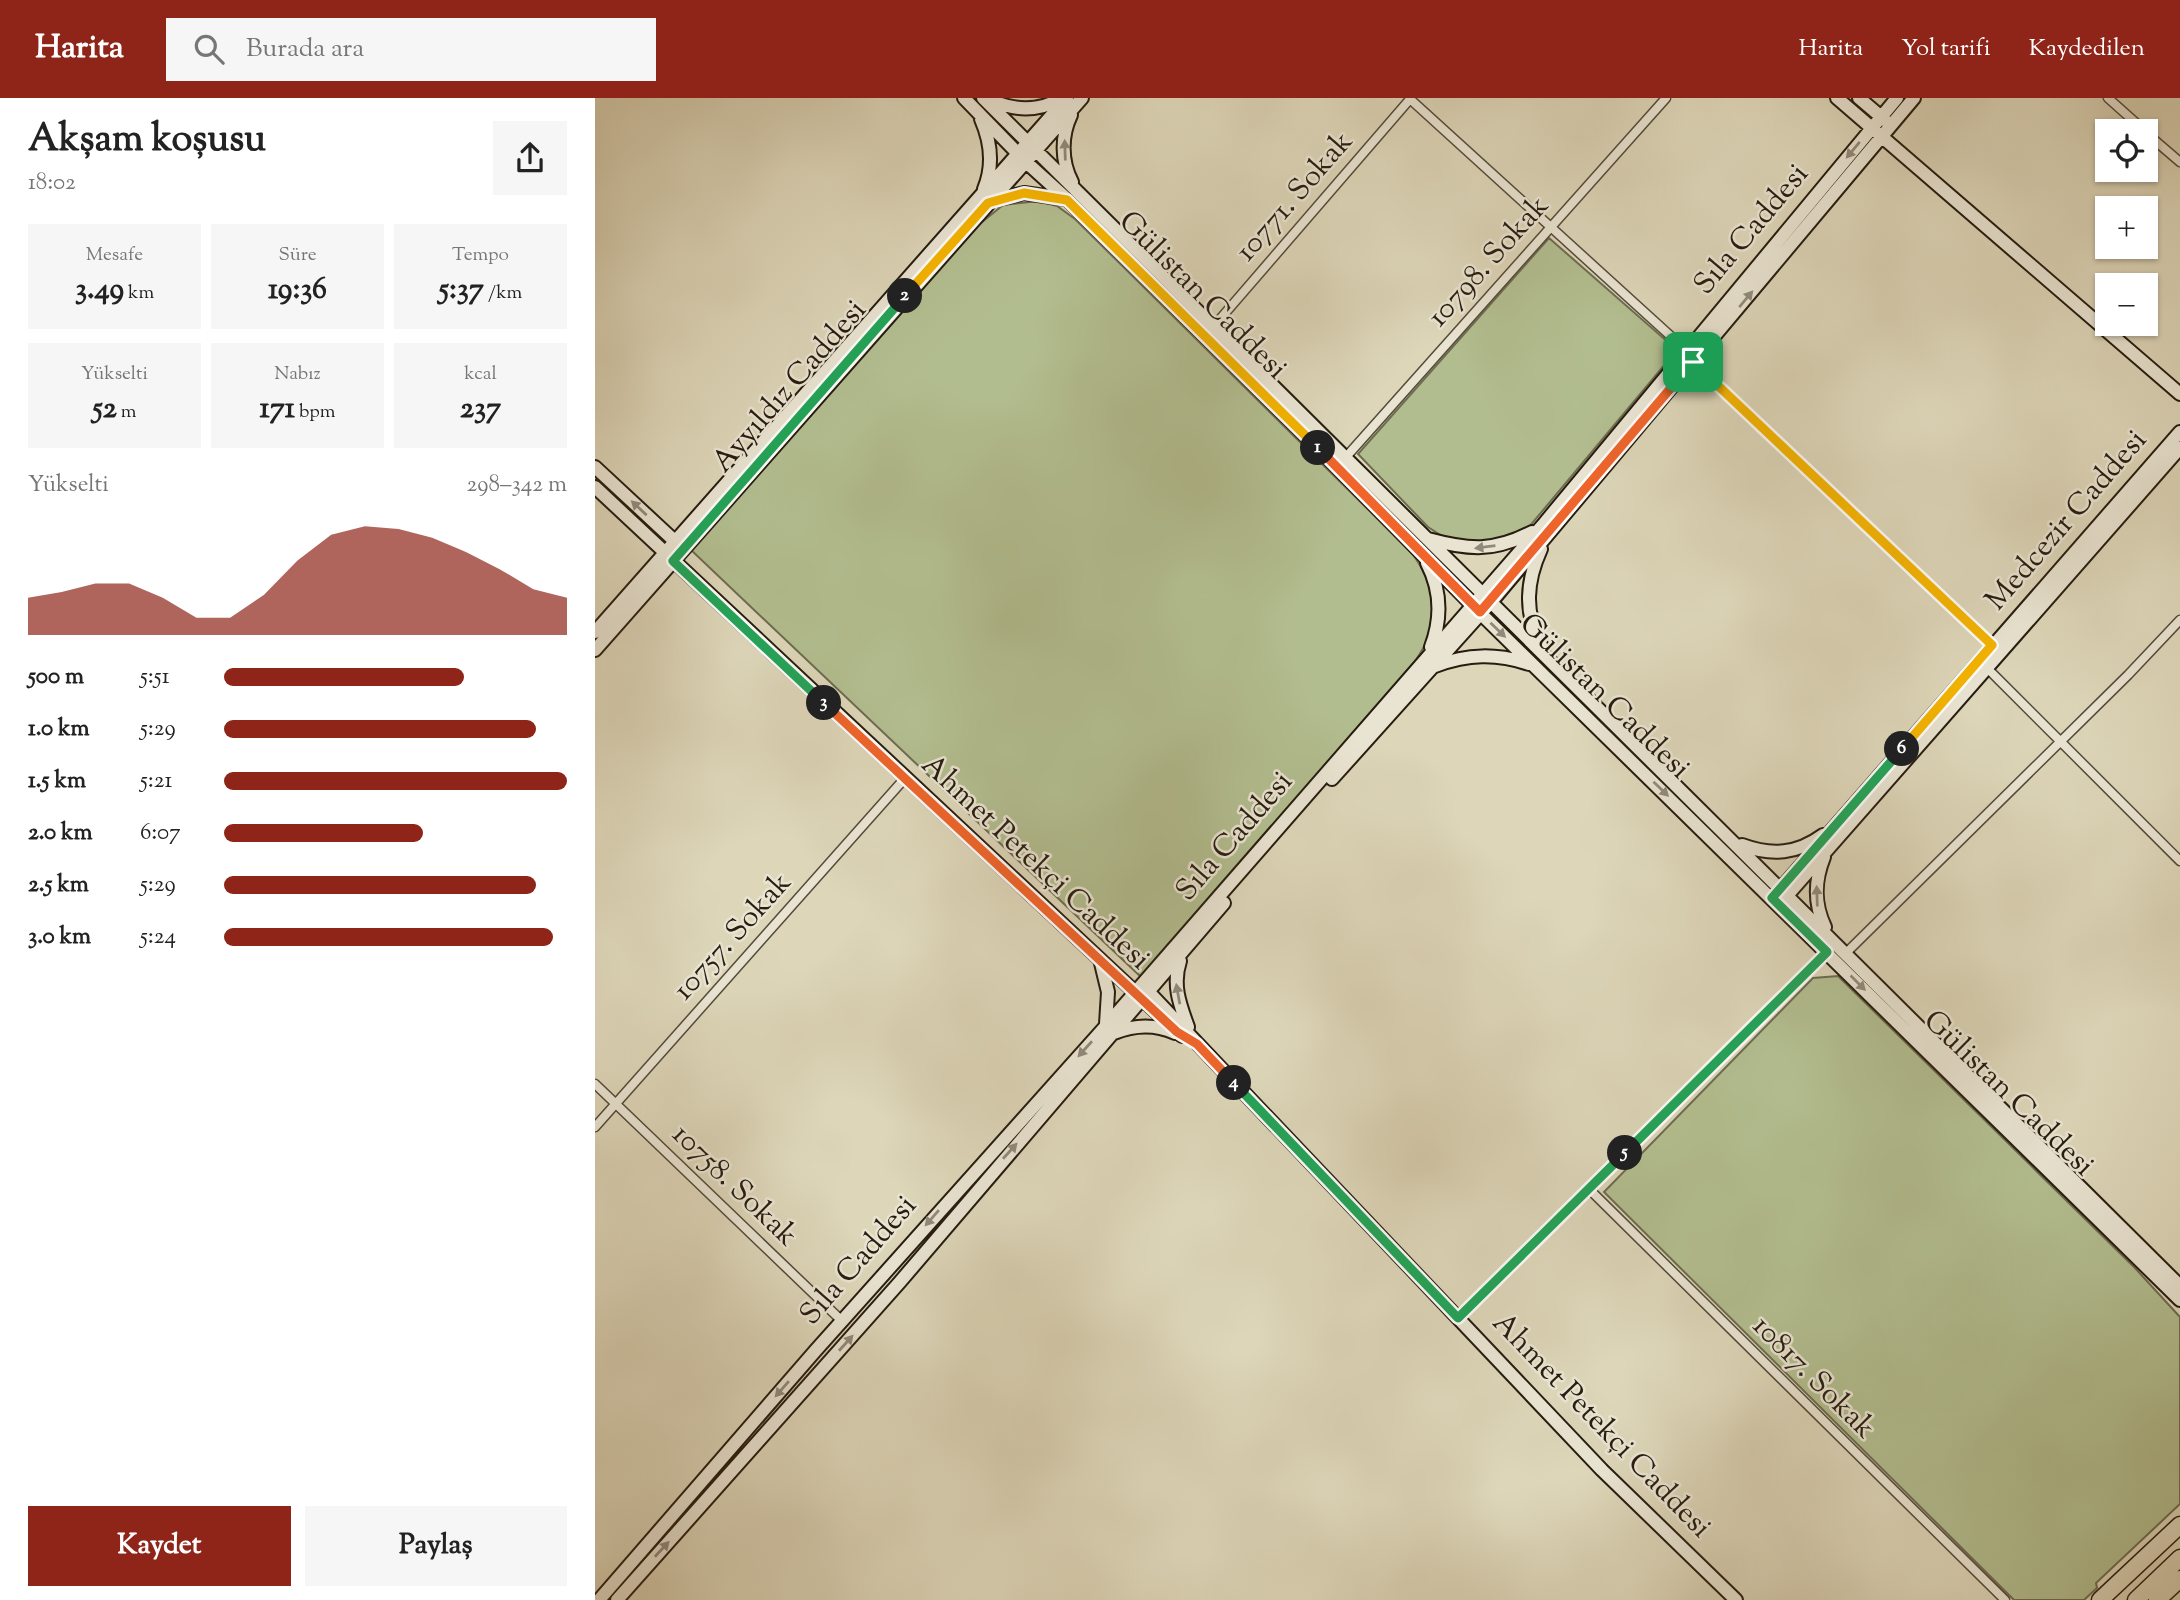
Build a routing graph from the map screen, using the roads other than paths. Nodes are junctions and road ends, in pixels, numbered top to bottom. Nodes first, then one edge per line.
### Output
1 (964, 98) edge
2 (985, 98) edge
3 (1062, 98) edge
4 (1667, 98) edge
5 (1837, 98) edge
6 (1859, 98) edge
7 (1897, 98) edge
8 (1914, 98) edge
9 (2108, 98) edge
10 (1411, 99) edge
11 (1074, 101) edge
12 (978, 112) junction
13 (2132, 119) edge
14 (1886, 122) junction
15 (1877, 132) junction
16 (2158, 143) edge
17 (1032, 146) junction
18 (1022, 158) junction
19 (2180, 162) edge
20 (1072, 195) junction
21 (985, 199) junction
22 (1551, 227) junction
23 (1214, 326) junction
24 (1686, 350) junction
25 (1693, 362) junction
26 (2180, 394) edge
27 (2180, 432) edge
28 (2178, 456) edge
29 (1346, 457) junction
30 (595, 467) edge
31 (595, 487) edge
32 (1544, 531) junction
33 (1426, 538) junction
34 (679, 545) junction
35 (1420, 551) junction
36 (669, 557) junction
37 (1487, 596) junction
38 (1476, 608) junction
39 (2180, 620) edge
40 (595, 632) edge
41 (1996, 648) junction
42 (595, 649) edge
43 (1546, 655) junction
44 (1430, 661) junction
45 (1982, 664) junction
46 (1535, 666) junction
47 (2061, 741) junction
48 (906, 777) junction
49 (1837, 824) junction
50 (1736, 843) junction
51 (1827, 850) junction
52 (2180, 861) edge
53 (1785, 892) junction
54 (1775, 902) junction
55 (1829, 946) junction
56 (1182, 953) junction
57 (1846, 953) junction
58 (1100, 960) junction
59 (1142, 992) junction
60 (1109, 1030) junction
61 (1191, 1039) junction
62 (595, 1084) edge
63 (615, 1104) junction
64 (595, 1127) edge
65 (1589, 1189) junction
66 (2180, 1286) edge
67 (2180, 1300) edge
68 (1458, 1318) junction
69 (842, 1321) junction
70 (2180, 1525) edge
71 (2180, 1536) edge
72 (2180, 1558) edge
73 (2180, 1579) edge
74 (600, 1597) edge
75 (617, 1600) edge
76 (1736, 1600) edge
77 (2005, 1600) edge
78 (2099, 1600) edge
79 (2112, 1600) edge
80 (2136, 1600) edge
81 (2157, 1600) edge

1 - 12 street, Gülistan Caddesi
2 - 3 street
2 - 17 street, Gülistan Caddesi
4 - 22 street, 10798. Sokak
5 - 15 street
6 - 14 street
7 - 14 street, Sıla Caddesi
8 - 14 street
9 - 13 street
10 - 22 street
10 - 23 street, 10771. Sokak
11 - 17 street, Ayyıldız Caddesi
20 -> 11 street
12 - 18 street, Gülistan Caddesi
12 - 21 street
14 - 15 street, Sıla Caddesi
15 -> 24 street, Sıla Caddesi
25 -> 15 street
15 - 26 street
16 - 19 street
17 - 18 street, Ayyıldız Caddesi
17 - 20 street, Gülistan Caddesi
18 - 20 street, Gülistan Caddesi
18 - 21 street, Ayyıldız Caddesi
20 - 21 street
20 - 23 street, Gülistan Caddesi
20 - 35 street, Gülistan Caddesi
21 - 34 street, Ayyıldız Caddesi
22 - 24 street
22 - 29 street, 10798. Sokak
23 - 29 street, Gülistan Caddesi
24 - 32 street, Sıla Caddesi
25 - 32 street
25 - 41 street
27 - 41 street, Medcezir Caddesi
28 - 41 street, Medcezir Caddesi
29 - 33 street, Gülistan Caddesi
34 -> 30 street
31 - 36 street, Ahmet Petekçi Caddesi
32 -> 33 street
32 - 37 street, Sıla Caddesi
32 - 43 street
33 - 37 street, Gülistan Caddesi
34 - 36 street, Ayyıldız Caddesi
35 - 38 street, Gülistan Caddesi
35 - 44 street
36 - 40 street, Ayyıldız Caddesi
36 - 42 street, Ayyıldız Caddesi
36 - 48 street, Ahmet Petekçi Caddesi
37 - 38 street, Sıla Caddesi
37 - 43 street, Gülistan Caddesi
38 - 44 street, Sıla Caddesi
38 -> 46 street, Gülistan Caddesi
39 - 47 street
41 - 45 street, Medcezir Caddesi
43 - 50 street, Gülistan Caddesi
44 - 46 street
44 - 56 street, Sıla Caddesi
44 - 59 street, Sıla Caddesi
45 - 47 street
45 - 49 street, Medcezir Caddesi
45 - 51 street, Medcezir Caddesi
46 -> 54 street, Gülistan Caddesi
47 - 52 street
47 - 57 street
48 - 58 street, Ahmet Petekçi Caddesi
48 - 63 street, 10757. Sokak
49 - 50 street
49 - 53 street, Medcezir Caddesi
50 - 53 street, Gülistan Caddesi
51 - 53 street, Medcezir Caddesi
55 -> 51 street
53 - 54 street, Medcezir Caddesi
53 - 55 street, Gülistan Caddesi
54 - 55 street, Gülistan Caddesi
55 - 57 street, Gülistan Caddesi
55 - 65 street
55 -> 67 street, Gülistan Caddesi
56 - 59 street, Sıla Caddesi
61 -> 56 street
57 - 66 street, Gülistan Caddesi
58 - 59 street, Ahmet Petekçi Caddesi
58 - 60 street
59 - 60 street, Sıla Caddesi
59 - 61 street, Ahmet Petekçi Caddesi
60 - 61 street
60 -> 69 street, Sıla Caddesi
75 -> 60 street, Sıla Caddesi
61 - 68 street, Ahmet Petekçi Caddesi
62 - 63 street, 10758. Sokak
63 - 64 street, 10757. Sokak
63 - 69 street, 10758. Sokak
65 - 68 street
65 - 77 street, 10817. Sokak
68 - 76 street, Ahmet Petekçi Caddesi
69 -> 74 street, Sıla Caddesi
70 - 78 highway
71 - 79 highway
72 - 80 highway
73 - 81 highway

